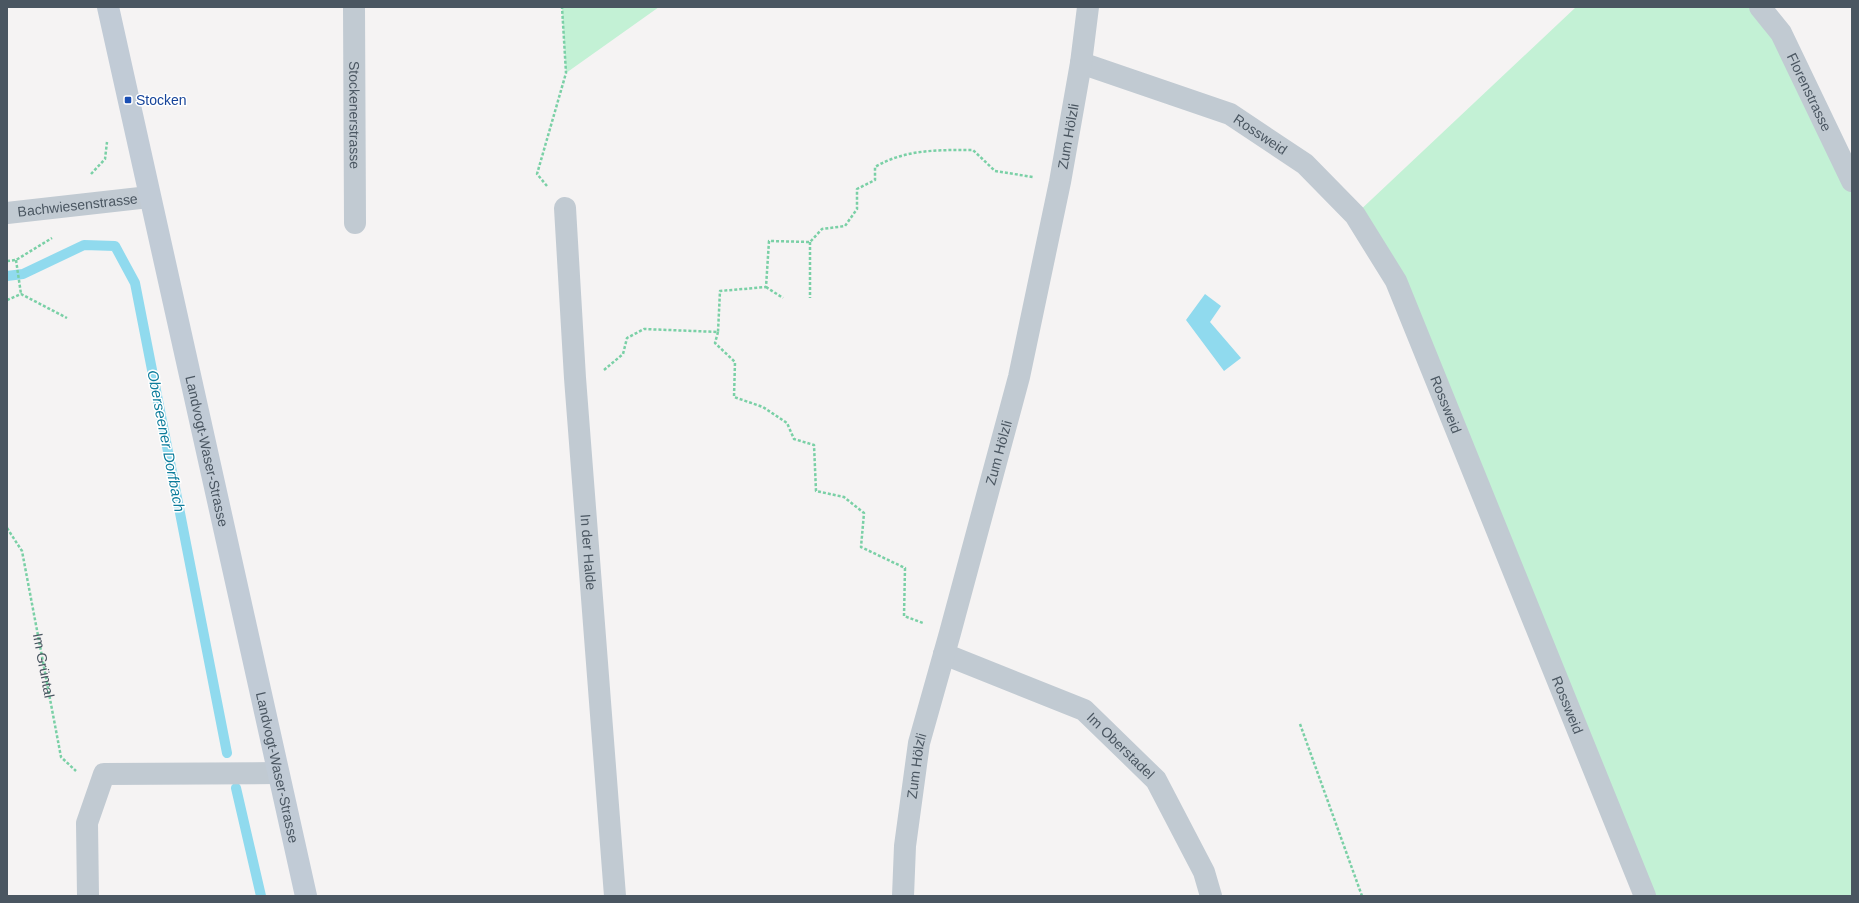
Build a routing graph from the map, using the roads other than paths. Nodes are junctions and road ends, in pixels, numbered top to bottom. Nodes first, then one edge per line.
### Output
1 (108, 7) edge
2 (354, 7) edge
3 (1088, 7) edge
4 (1760, 7) edge
5 (1081, 63) junction
6 (1852, 182) edge
7 (149, 197) junction
8 (565, 208) road end
9 (7, 213) edge
10 (355, 223) dead end
11 (944, 654) junction
12 (278, 773) junction
13 (88, 896) edge
14 (306, 896) edge
15 (614, 896) edge
16 (903, 896) edge
17 (1211, 896) edge
18 (1645, 896) edge

1 - 7 street, Landvogt-Waser-Strasse
2 - 10 street, Stockenerstrasse
3 - 5 street, Zum Hölzli
4 - 6 street, Florenstrasse
5 - 11 street, Zum Hölzli
5 - 18 street, Rossweid
7 - 9 street, Bachwiesenstrasse
7 - 12 street, Landvogt-Waser-Strasse
8 - 15 street, In der Halde
11 - 16 street, Zum Hölzli
11 - 17 street, Im Oberstadel
12 - 13 street
12 - 14 street, Landvogt-Waser-Strasse

